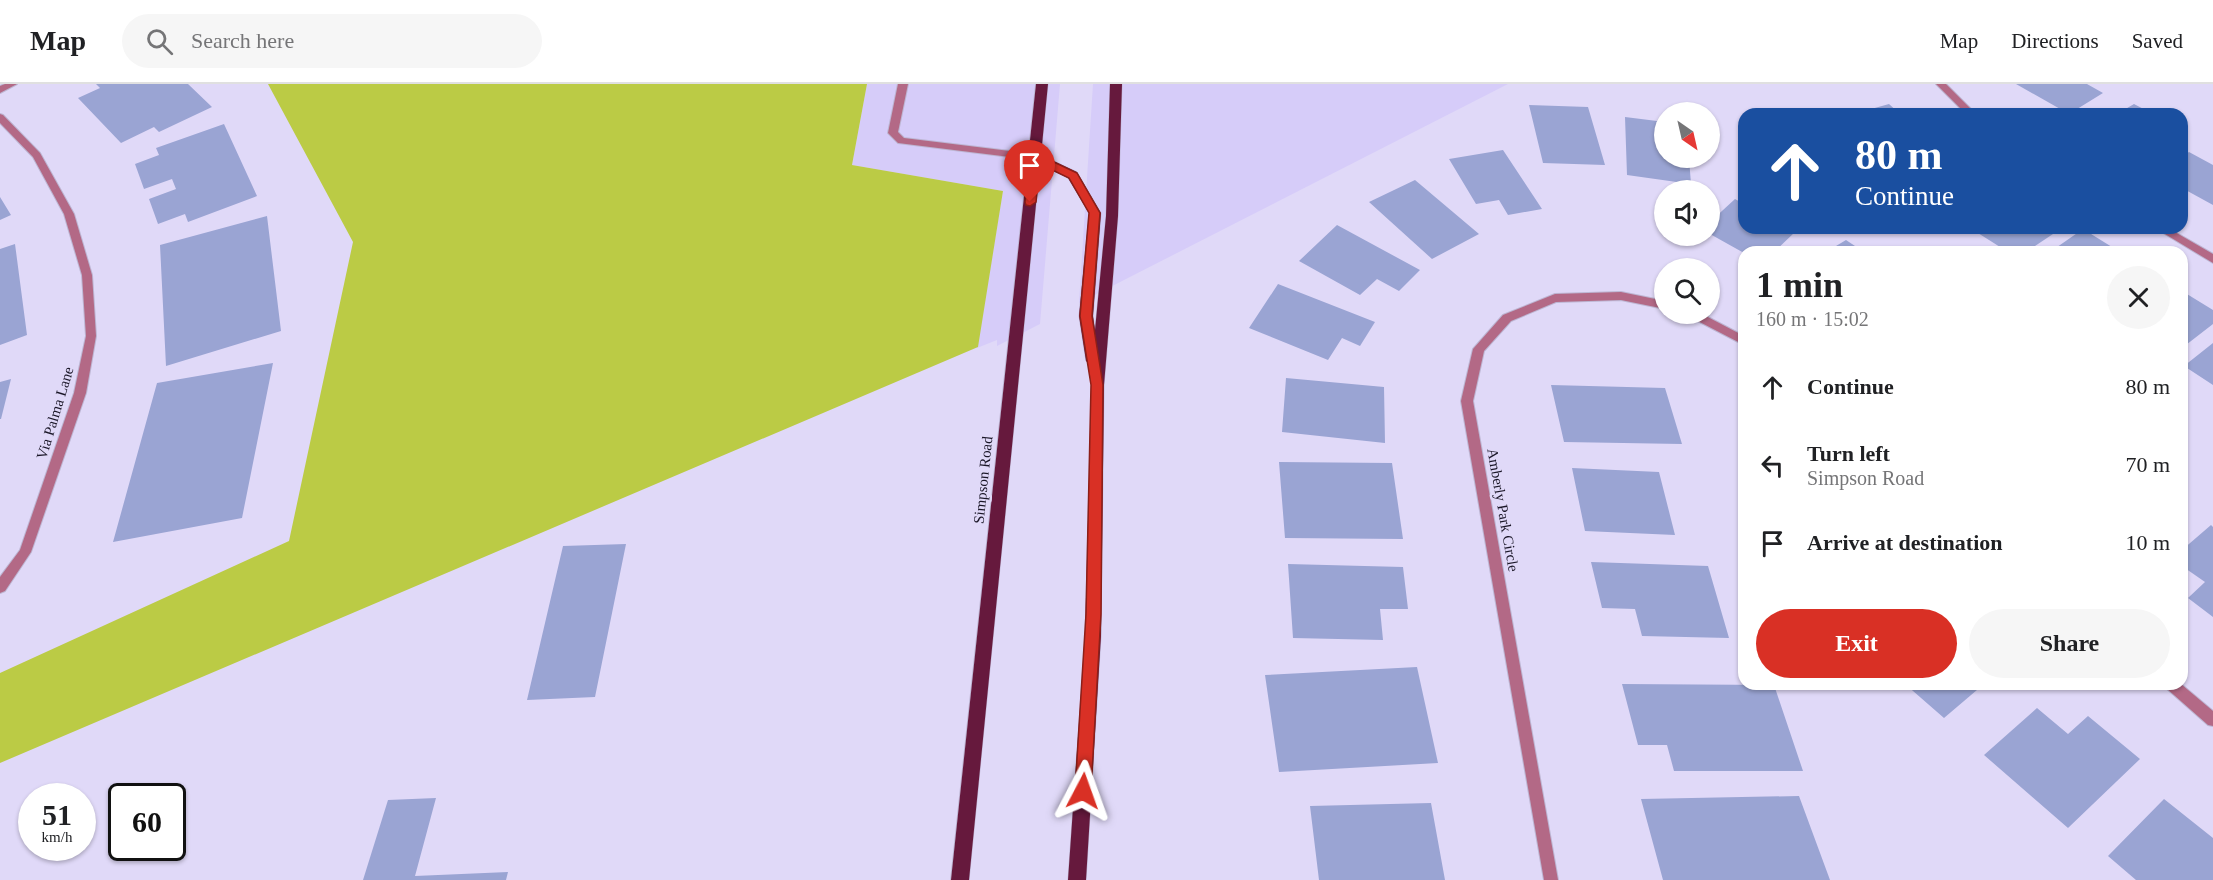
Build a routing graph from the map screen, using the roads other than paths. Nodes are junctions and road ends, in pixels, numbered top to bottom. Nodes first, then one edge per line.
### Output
1 (12, 84) edge
2 (903, 84) edge
3 (1042, 84) edge
4 (1116, 84) edge
5 (1941, 84) edge
6 (0, 90) edge
7 (1965, 108) edge
8 (0, 117) edge
9 (1035, 157) junction
10 (2170, 234) edge
11 (2213, 259) edge
12 (1654, 303) edge
13 (1713, 324) edge
14 (1738, 338) edge
15 (1097, 385) junction
16 (0, 587) edge
17 (2179, 690) edge
18 (2213, 720) edge
19 (960, 880) edge
20 (1077, 880) edge
21 (1551, 880) edge

1 - 6 street
2 - 9 street
3 - 9 main road, Simpson Road
4 - 15 main road
5 - 7 street
8 - 16 street, Via Palma Lane
9 - 15 main road
9 - 19 main road, Simpson Road
10 - 11 street
12 - 21 street, Amberly Park Circle
13 - 14 street
15 - 20 main road
17 - 18 street

